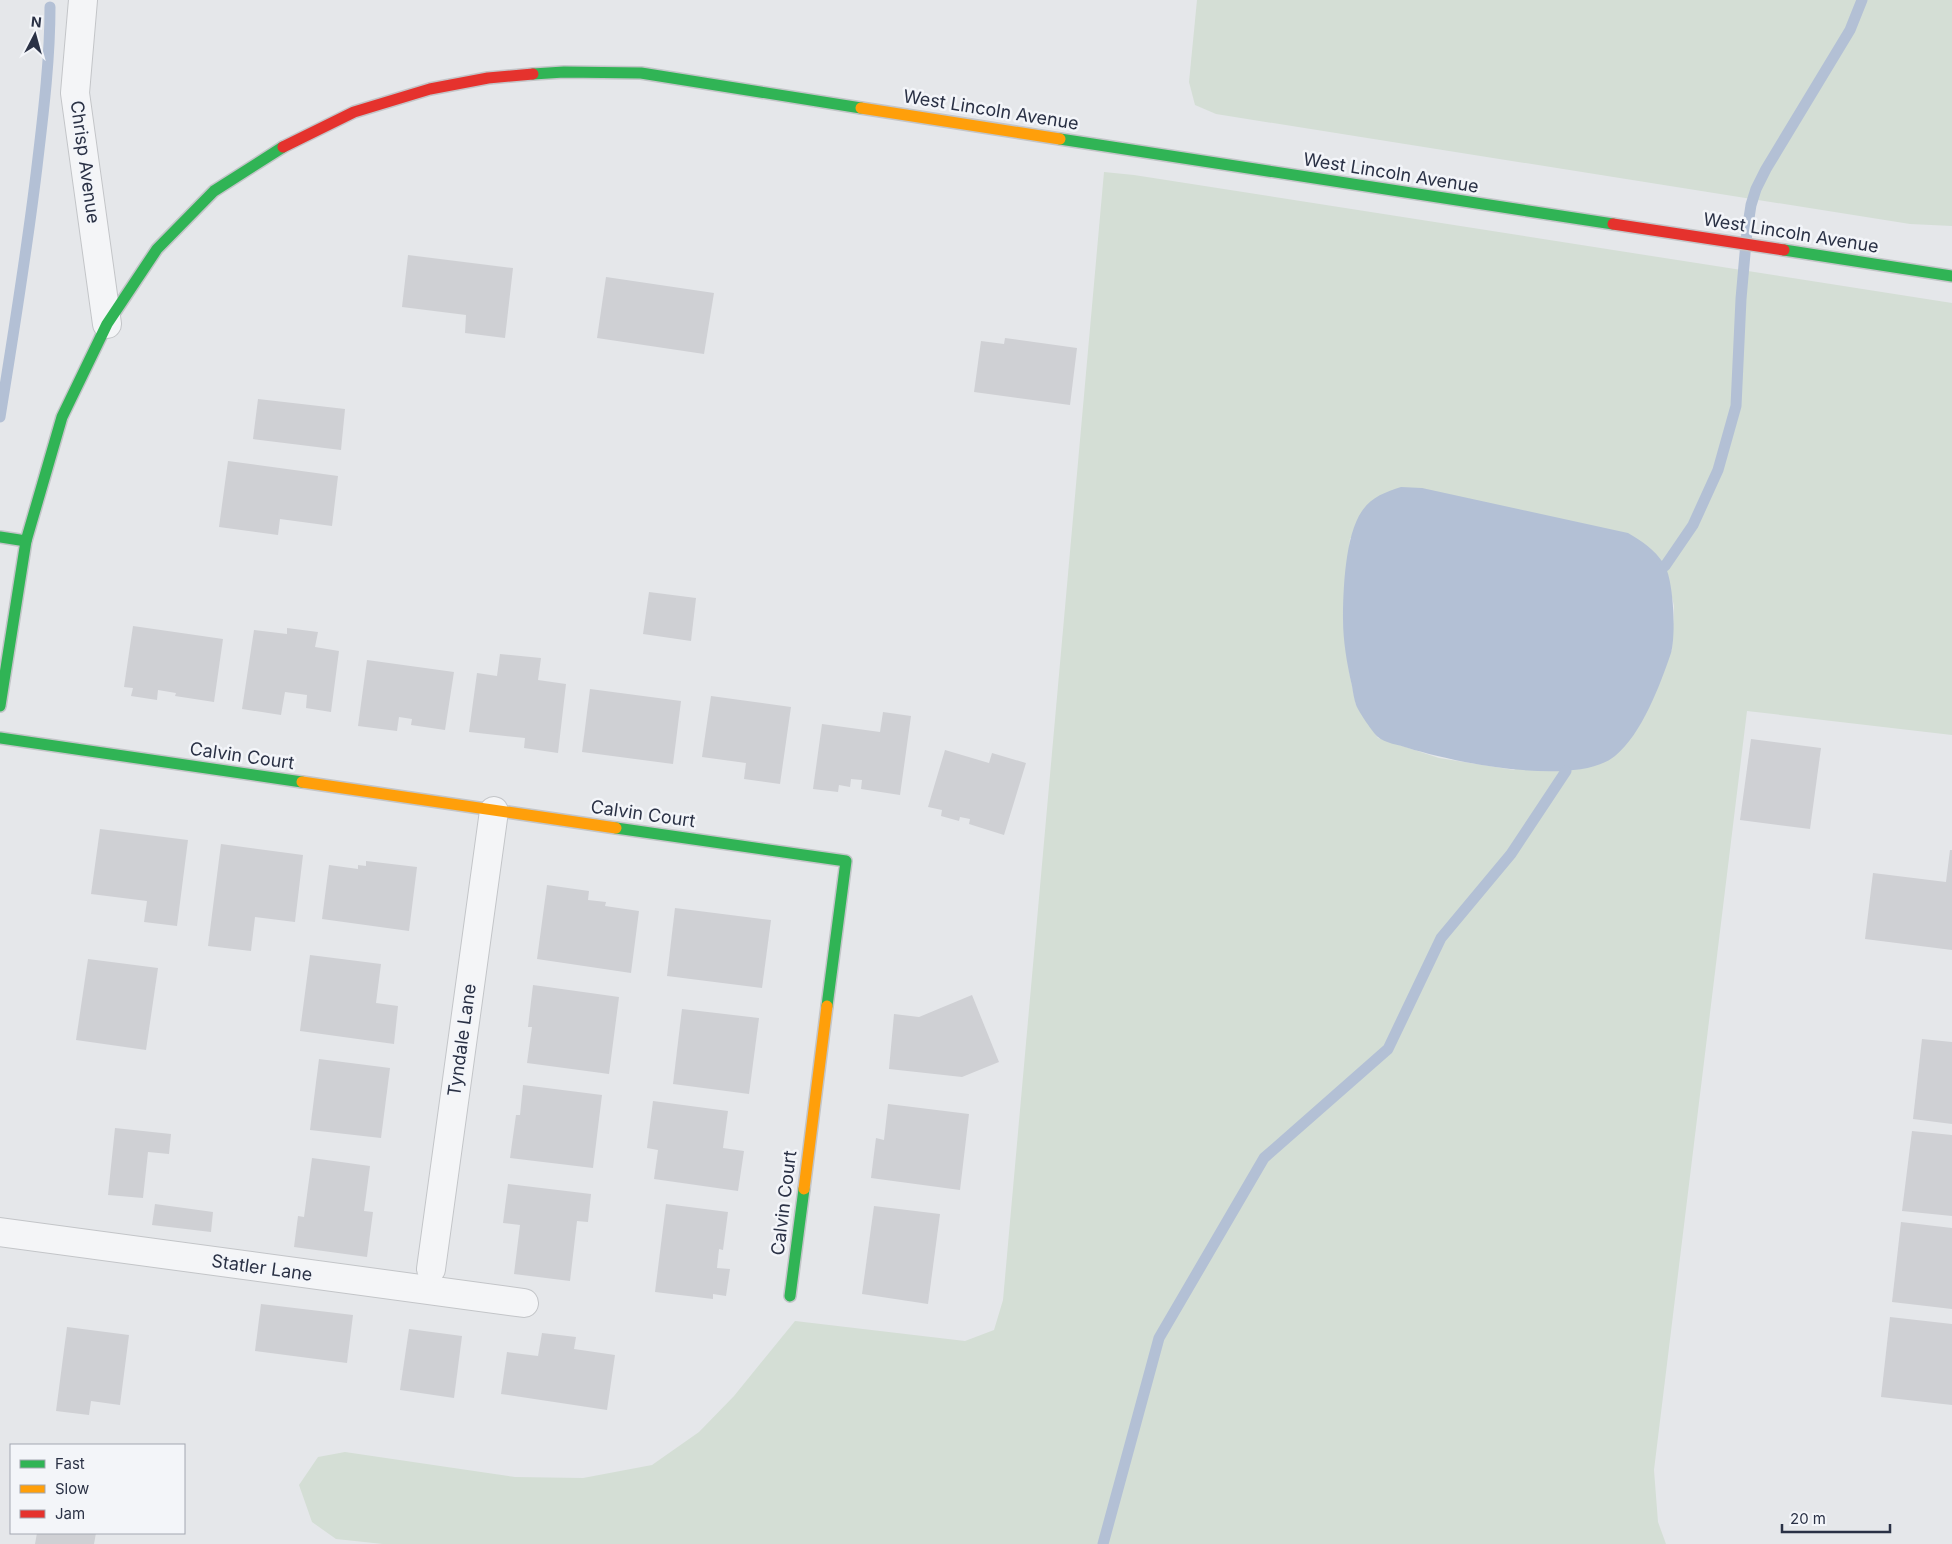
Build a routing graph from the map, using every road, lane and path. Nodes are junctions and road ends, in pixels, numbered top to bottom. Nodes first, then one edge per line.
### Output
1 (83, 0) edge
2 (1952, 276) edge
3 (107, 324) junction
4 (0, 537) edge
5 (26, 541) junction
6 (0, 706) edge
7 (0, 738) edge
8 (494, 811) junction
9 (0, 1232) edge
10 (431, 1270) dead end
11 (790, 1296) dead end
12 (524, 1303) dead end

1 - 3 street, Chrisp Avenue
2 - 3 main road, West Lincoln Avenue
3 - 5 main road, West Lincoln Avenue
4 - 5 main road
5 - 6 main road, West Lincoln Avenue
7 - 8 main road, Calvin Court
8 - 10 street, Tyndale Lane
8 - 11 main road, Calvin Court
9 - 12 street, Statler Lane

